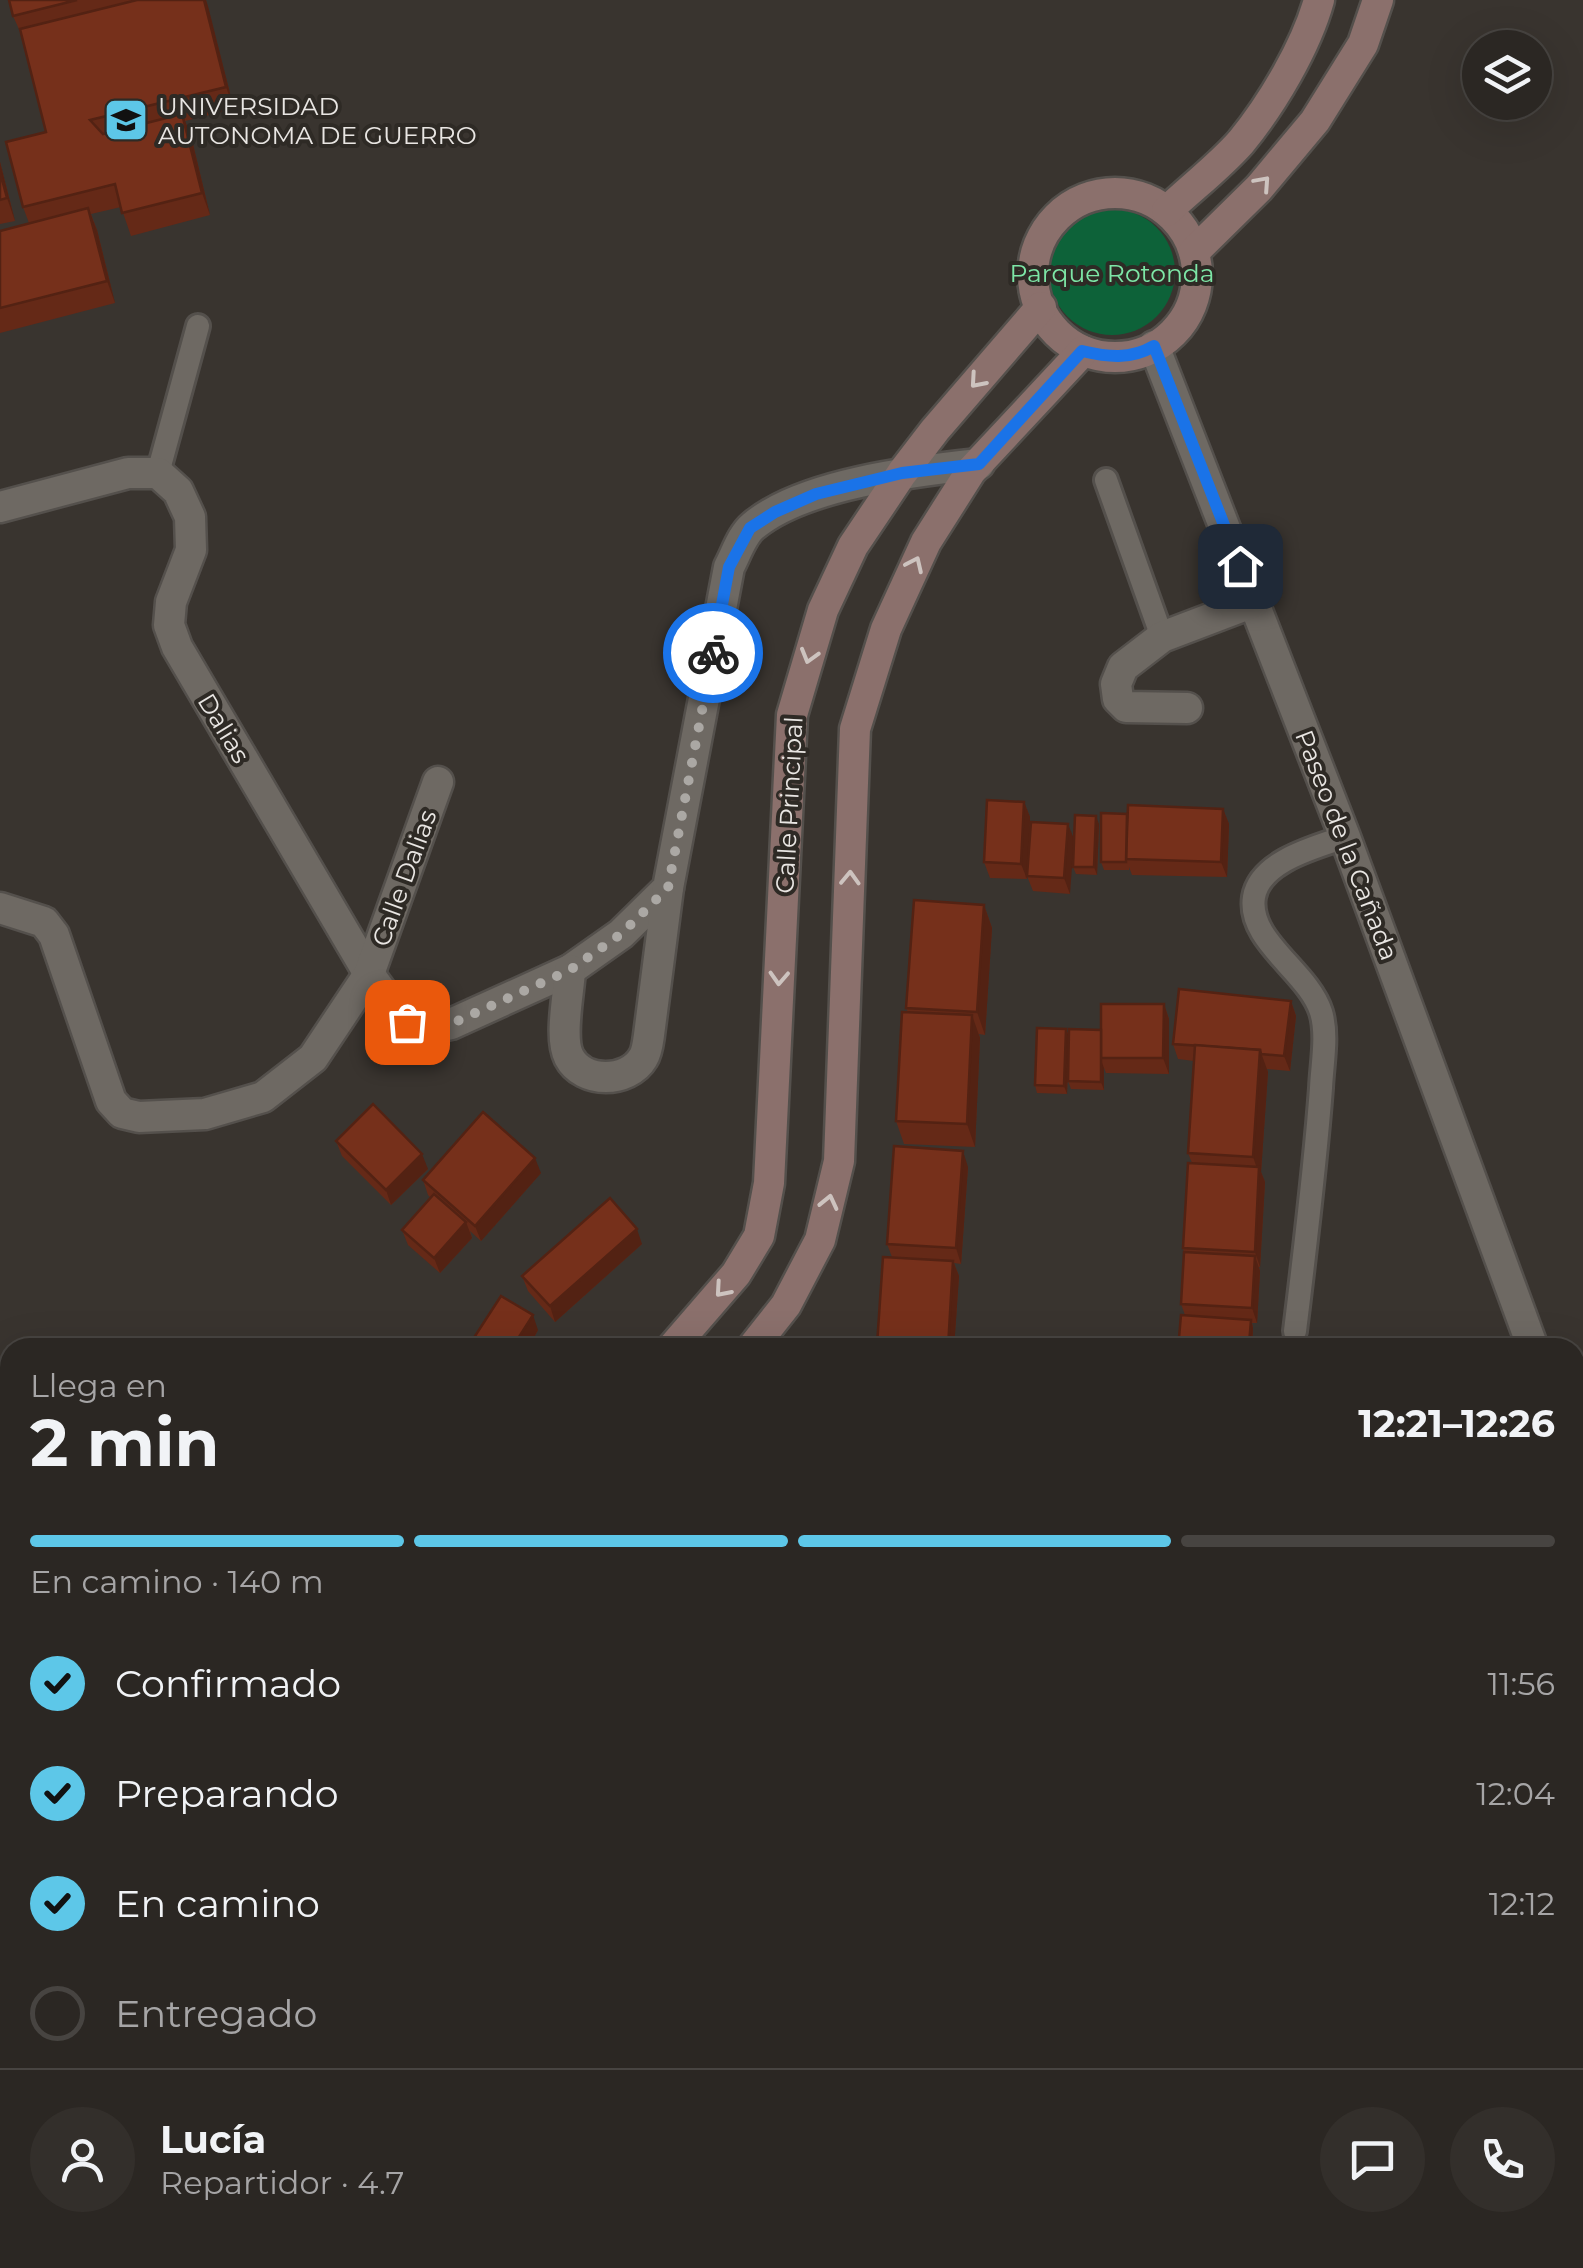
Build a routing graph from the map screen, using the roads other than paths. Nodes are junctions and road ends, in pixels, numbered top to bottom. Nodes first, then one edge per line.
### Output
1 (1319, 0) edge
2 (1378, 0) edge
3 (1167, 211) junction
4 (1194, 252) junction
5 (1040, 307) junction
6 (198, 326) dead end
7 (1154, 346) junction
8 (1082, 351) junction
9 (979, 464) junction
10 (902, 473) junction
11 (158, 474) junction
12 (1106, 480) dead end
13 (0, 507) edge
14 (1254, 602) junction
15 (1162, 637) junction
16 (1187, 708) dead end
17 (438, 782) dead end
18 (1346, 838) junction
19 (668, 888) junction
20 (0, 908) edge
21 (570, 970) junction
22 (369, 974) junction
23 (1295, 1330) dead end
24 (690, 1338) edge
25 (760, 1338) edge
26 (1529, 1338) edge

1 - 3 street
4 -> 2 street
3 - 4 street
3 - 5 street
4 - 7 street
5 - 8 street
5 -> 10 street, Calle Principal
6 - 11 lane
7 - 8 street
7 - 14 street, Paseo de la Cañada
8 - 9 street
9 - 10 street
25 -> 9 street
10 - 19 street
10 -> 24 street, Calle Principal
11 - 13 street
11 - 22 street, Dalias
12 - 15 lane
14 - 15 street
14 - 18 street, Paseo de la Cañada
15 - 16 street
17 - 22 street, Calle Dalias
18 - 23 lane
18 - 26 street, Paseo de la Cañada
19 - 21 street, Calle Dalias
19 - 21 street
20 - 22 street, Calle Dalias
21 - 22 street, Calle Dalias

